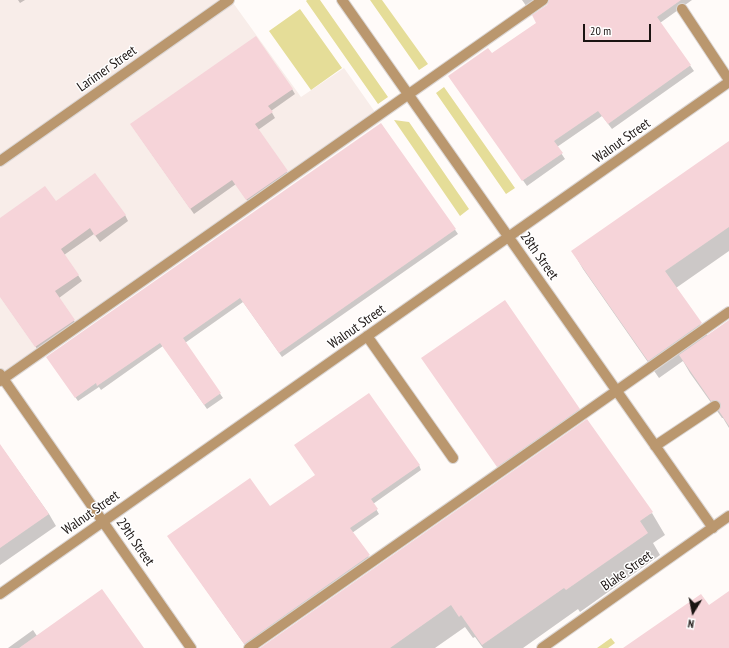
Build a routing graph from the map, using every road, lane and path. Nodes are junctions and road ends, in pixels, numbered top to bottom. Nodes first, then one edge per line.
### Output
1 (229, 0) edge
2 (342, 0) edge
3 (543, 0) edge
4 (682, 9) dead end
5 (729, 81) edge
6 (408, 94) junction
7 (0, 161) edge
8 (508, 238) junction
9 (729, 312) edge
10 (367, 336) junction
11 (1, 378) edge
12 (617, 391) junction
13 (715, 406) dead end
14 (655, 446) junction
15 (452, 458) dead end
16 (729, 516) edge
17 (103, 522) junction
18 (713, 528) junction
19 (0, 594) edge
20 (192, 648) edge
21 (249, 648) edge
22 (542, 648) edge

1 - 7 street, Larimer Street
2 - 6 street, 28th Street
3 - 6 street
4 - 5 street
5 - 8 street, Walnut Street
6 - 8 street, 28th Street
6 - 11 street
8 - 10 street, Walnut Street
8 - 12 street, 28th Street
9 - 12 street
10 - 15 street
10 - 17 street, Walnut Street
11 - 17 street, 29th Street
12 - 14 street, 28th Street
12 - 21 street
13 - 14 street
14 - 18 street, 28th Street
16 - 18 street, Blake Street
17 - 19 street, Walnut Street
17 - 20 street, 29th Street
18 - 22 street, Blake Street

